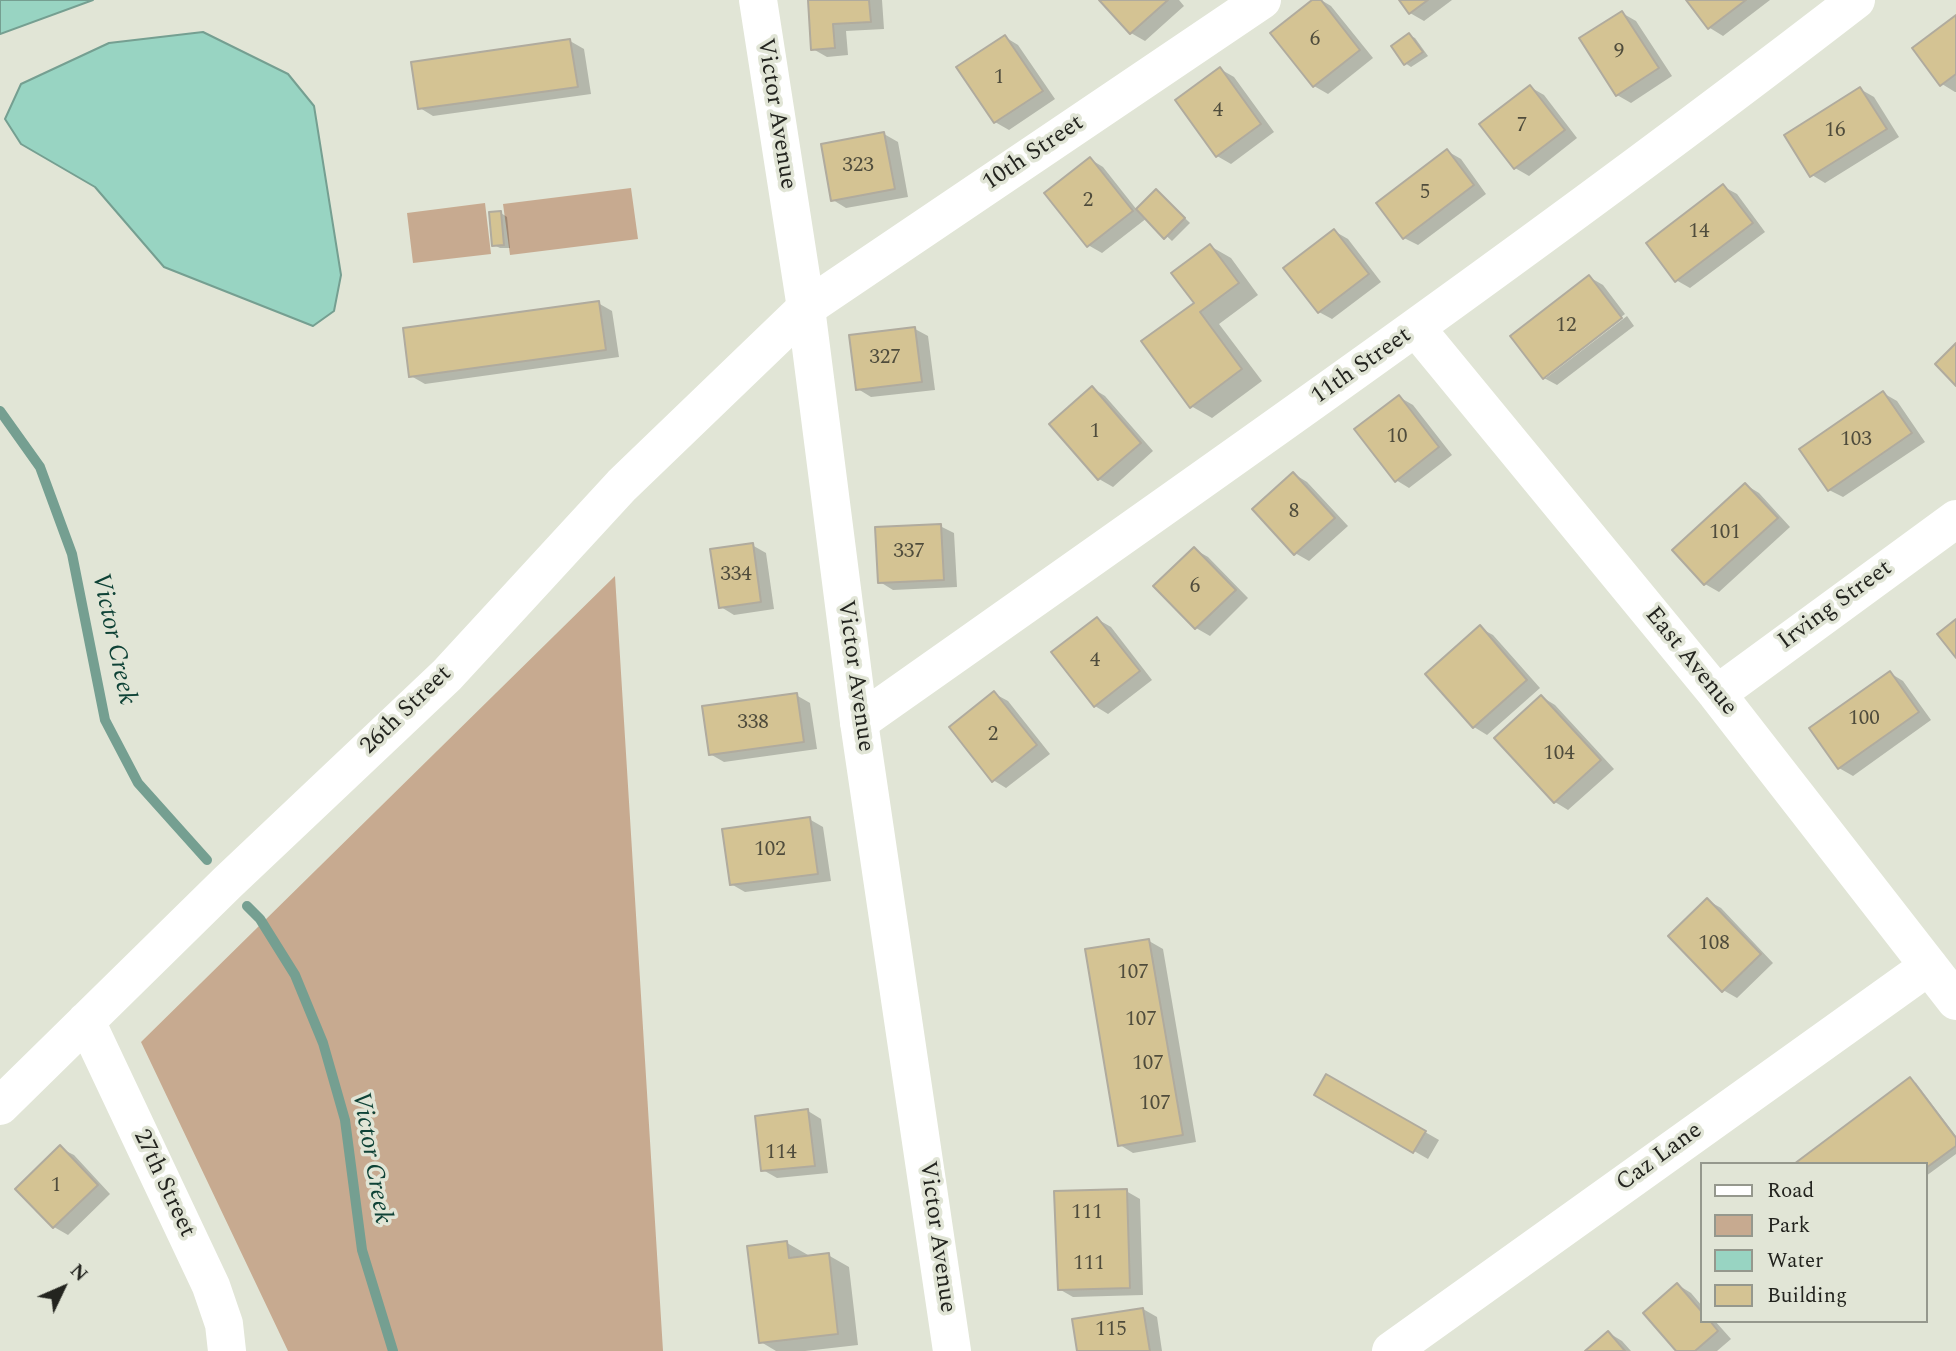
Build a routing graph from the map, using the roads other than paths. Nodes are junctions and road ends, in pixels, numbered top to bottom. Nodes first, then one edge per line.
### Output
1 (758, 0) edge
2 (1262, 0) edge
3 (1856, 0) edge
4 (806, 308) junction
5 (1416, 328) junction
6 (1956, 519) edge
7 (1717, 694) junction
8 (859, 722) junction
9 (1929, 966) junction
10 (1956, 1001) edge
11 (86, 1021) junction
12 (0, 1107) edge
13 (227, 1351) edge
14 (952, 1351) edge
15 (1391, 1351) edge

1 - 4 street, Victor Avenue
2 - 4 street, 10th Street
3 - 5 street, 11th Street
4 - 8 street, Victor Avenue
4 - 11 street, 26th Street
5 - 7 street, East Avenue
5 - 8 street, 11th Street
6 - 7 street, Irving Street
7 - 9 street, East Avenue
8 - 14 street, Victor Avenue
9 - 10 street, East Avenue
9 - 15 street, Caz Lane
11 - 12 street, 26th Street
11 - 13 street, 27th Street

